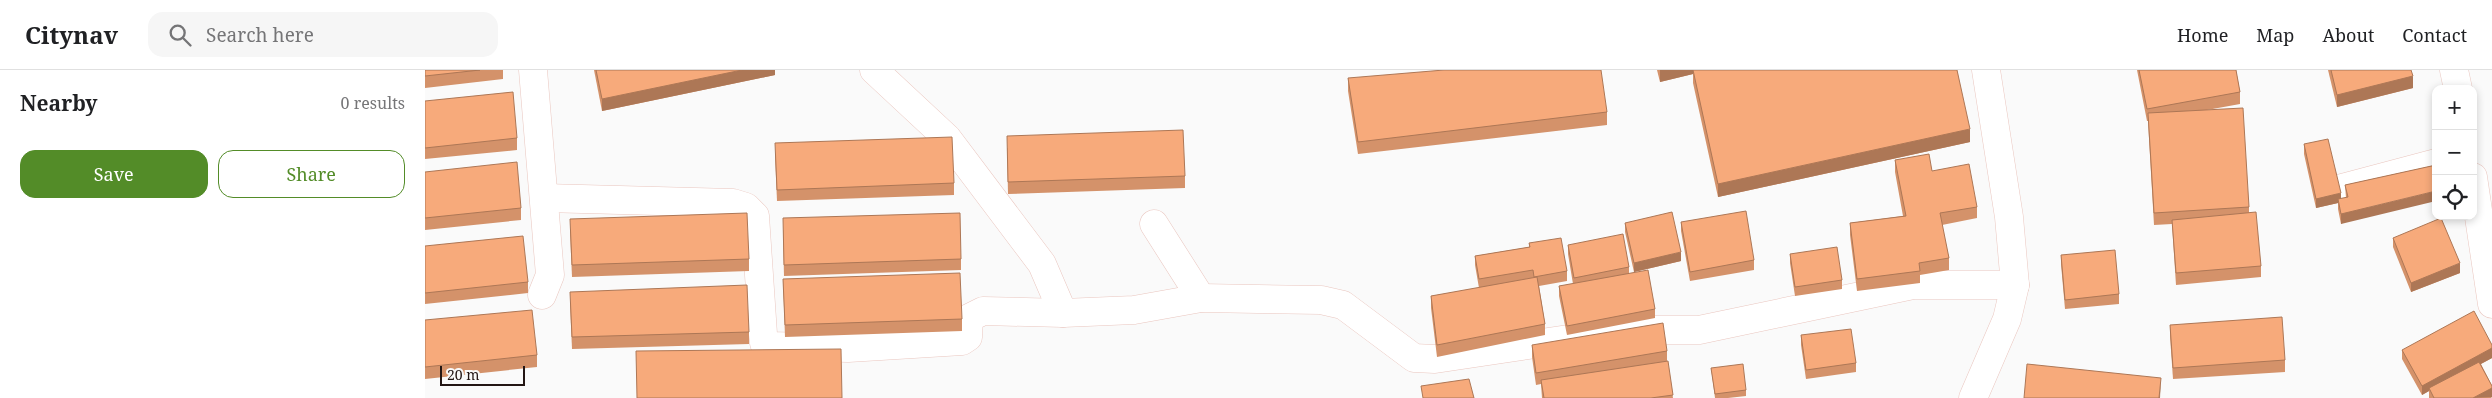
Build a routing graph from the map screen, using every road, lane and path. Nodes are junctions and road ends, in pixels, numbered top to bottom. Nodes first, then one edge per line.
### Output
1 (533, 70) edge
2 (874, 70) edge
3 (1986, 70) edge
4 (2454, 70) edge
5 (2457, 85) edge
6 (2432, 164) edge
7 (2342, 188) edge
8 (544, 198) junction
9 (2477, 204) edge
10 (1154, 224) dead end
11 (2015, 285) junction
12 (542, 295) dead end
13 (1201, 298) junction
14 (2492, 304) edge
15 (1063, 313) junction
16 (1973, 398) edge

1 - 8 street
2 - 15 street
3 - 11 street
4 - 5 street
6 - 7 street
8 - 12 street
8 - 15 street
9 - 14 street
10 - 13 street
11 - 13 street
11 - 16 street
13 - 15 street

